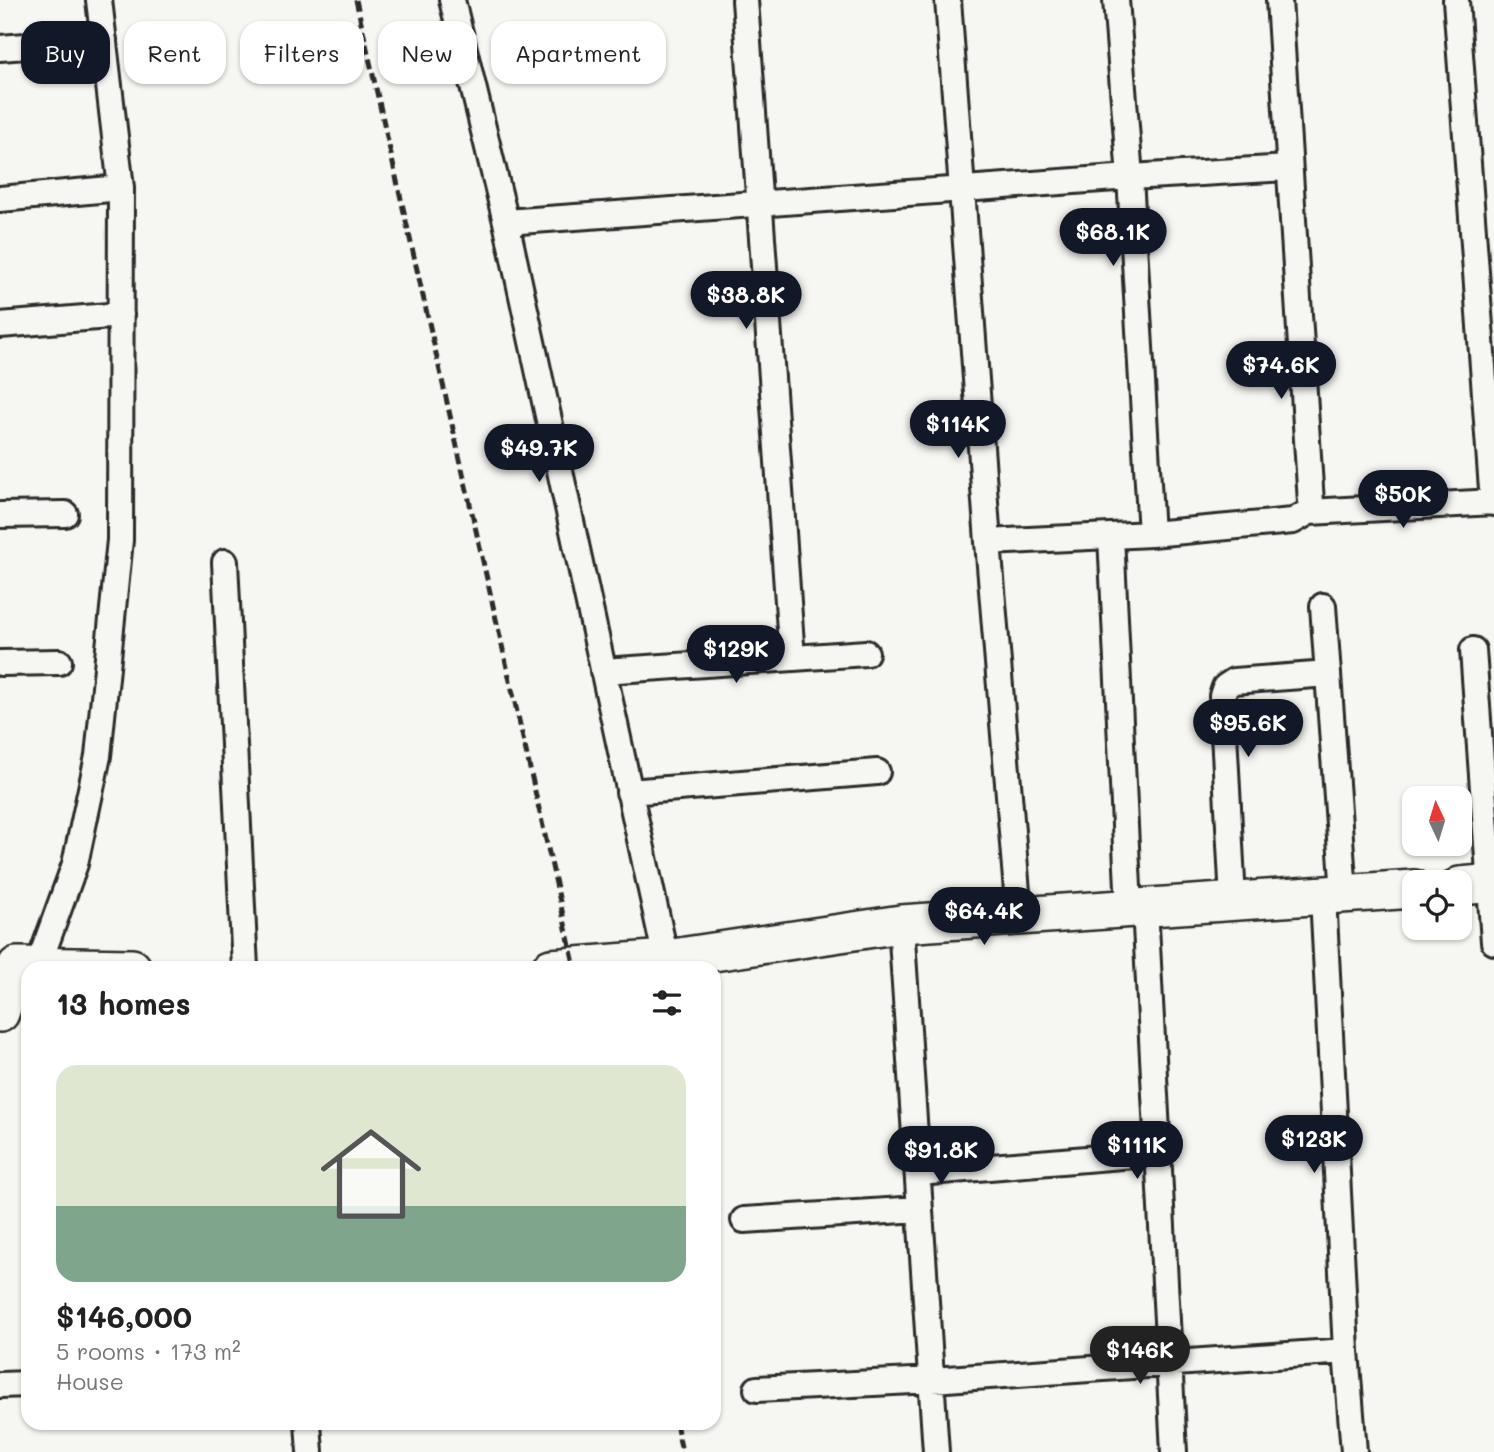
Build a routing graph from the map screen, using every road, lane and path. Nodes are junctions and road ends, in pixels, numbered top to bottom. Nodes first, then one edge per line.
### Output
1 (99, 0) edge
2 (452, 0) edge
3 (745, 0) edge
4 (948, 0) edge
5 (1115, 0) edge
6 (1279, 0) edge
7 (1456, 0) edge
8 (102, 21) edge
9 (21, 46) edge
10 (0, 48) edge
11 (109, 84) edge
12 (1288, 168) junction
13 (1130, 177) junction
14 (121, 188) junction
15 (961, 190) junction
16 (0, 199) edge
17 (760, 203) junction
18 (506, 222) junction
19 (121, 315) junction
20 (0, 325) edge
21 (1493, 502) edge
22 (1309, 512) junction
23 (65, 514) dead end
24 (0, 515) edge
25 (1151, 534) junction
26 (1111, 536) junction
27 (988, 542) junction
28 (225, 562) dead end
29 (1323, 606) dead end
30 (1473, 650) dead end
31 (866, 653) dead end
32 (792, 658) junction
33 (60, 662) dead end
34 (0, 663) edge
35 (603, 671) junction
36 (1328, 674) junction
37 (877, 772) dead end
38 (629, 792) junction
39 (1481, 884) edge
40 (1402, 890) edge
41 (1333, 894) junction
42 (1233, 900) junction
43 (1137, 907) junction
44 (1019, 916) junction
45 (901, 924) junction
46 (1494, 942) edge
47 (666, 959) junction
48 (245, 961) edge
49 (640, 961) edge
50 (18, 964) edge
51 (0, 1013) edge
52 (1158, 1153) junction
53 (918, 1173) junction
54 (920, 1209) junction
55 (744, 1220) dead end
56 (1346, 1351) junction
57 (1169, 1361) junction
58 (932, 1380) junction
59 (21, 1384) edge
60 (0, 1385) edge
61 (757, 1389) dead end
62 (308, 1430) edge
63 (310, 1452) edge
64 (936, 1452) edge
65 (1174, 1452) edge
66 (1354, 1452) edge

1 - 8 street
2 - 18 street
3 - 17 street
4 - 15 street
5 - 13 street
6 - 12 street
7 - 21 street
9 - 10 street
11 - 14 street
12 - 13 street
12 - 22 street
13 - 15 street
13 - 25 street
14 - 16 street
14 - 19 street
15 - 17 street
15 - 27 street
17 - 18 street
17 - 32 street
18 - 35 street
19 - 20 street
19 - 50 street
21 - 22 street
22 - 25 street
23 - 24 street
25 - 26 street
26 - 27 street
26 - 43 street
27 - 44 street
28 - 48 street
29 - 36 street
30 - 39 street
31 - 32 street
32 - 35 street
33 - 34 street
35 - 38 street
36 - 41 street
36 - 42 street
37 - 38 street
38 - 47 street
39 - 46 street
40 - 41 street
41 - 42 street
41 - 56 street
42 - 43 street
43 - 44 street
43 - 52 street
44 - 45 street
45 - 47 street
45 - 53 street
47 - 49 street
50 - 51 street
52 - 53 street
52 - 57 street
53 - 54 street
54 - 55 street
54 - 58 street
56 - 57 street
56 - 66 street
57 - 58 street
57 - 65 street
58 - 61 street
58 - 64 street
59 - 60 street
62 - 63 street

